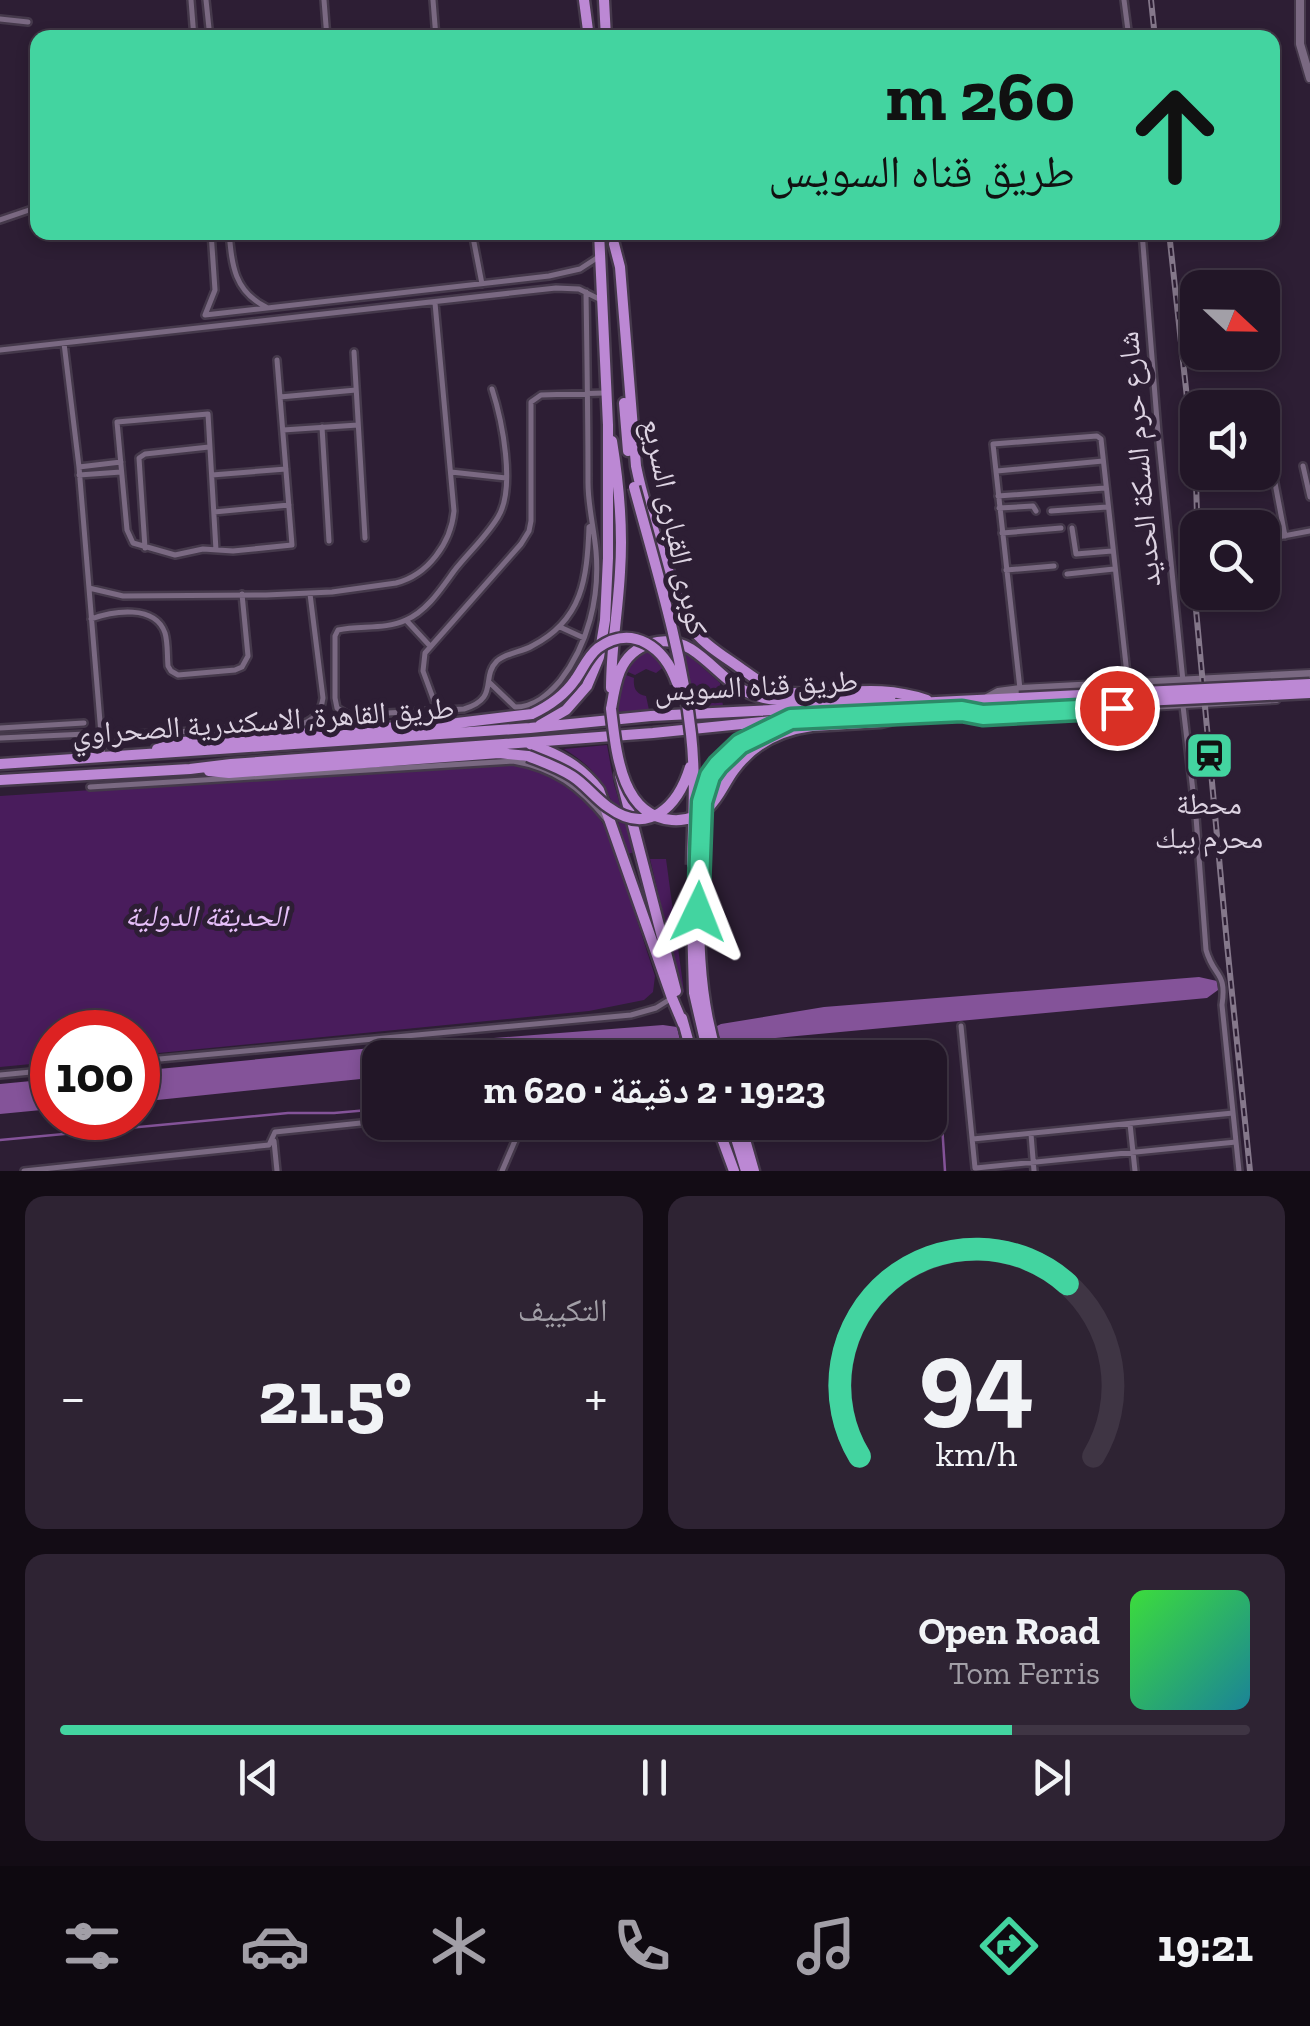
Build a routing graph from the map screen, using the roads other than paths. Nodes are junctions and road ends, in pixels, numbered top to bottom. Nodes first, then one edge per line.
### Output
1 (191, 0) edge
2 (206, 0) edge
3 (324, 0) edge
4 (433, 0) edge
5 (584, 0) edge
6 (604, 0) edge
7 (1124, 0) edge
8 (1300, 0) edge
9 (0, 19) edge
10 (28, 22) dead end
11 (193, 30) edge
12 (209, 30) edge
13 (326, 30) edge
14 (435, 30) edge
15 (588, 30) edge
16 (606, 30) edge
17 (1128, 30) edge
18 (1310, 78) edge
19 (30, 210) edge
20 (0, 220) edge
21 (212, 240) edge
22 (229, 240) edge
23 (474, 240) edge
24 (600, 240) edge
25 (614, 240) edge
26 (614, 240) edge
27 (1143, 240) edge
28 (600, 256) junction
29 (482, 284) junction
30 (586, 291) junction
31 (602, 301) junction
32 (435, 303) junction
33 (269, 308) junction
34 (64, 343) junction
35 (0, 350) edge
36 (354, 352) dead end
37 (276, 360) dead end
38 (492, 389) dead end
39 (356, 390) junction
40 (607, 393) junction
41 (588, 394) junction
42 (280, 398) junction
43 (358, 425) junction
44 (608, 426) junction
45 (322, 427) junction
46 (282, 430) junction
47 (210, 446) junction
48 (1104, 461) junction
49 (121, 462) junction
50 (1304, 466) dead end
51 (78, 467) junction
52 (286, 469) junction
53 (996, 471) junction
54 (122, 472) junction
55 (452, 472) junction
56 (79, 475) junction
57 (212, 475) junction
58 (506, 478) junction
59 (1106, 488) junction
60 (1276, 490) edge
61 (998, 496) junction
62 (1310, 497) edge
63 (289, 504) junction
64 (1108, 507) junction
65 (999, 508) junction
66 (1036, 511) dead end
67 (214, 512) junction
68 (1051, 512) dead end
69 (592, 525) junction
70 (1061, 528) dead end
71 (1072, 528) dead end
72 (1310, 531) edge
73 (1002, 533) junction
74 (1285, 536) junction
75 (1280, 537) edge
76 (365, 538) dead end
77 (328, 541) dead end
78 (145, 548) junction
79 (216, 550) junction
80 (1112, 551) junction
81 (1054, 566) dead end
82 (1114, 569) junction
83 (1006, 570) junction
84 (1066, 574) dead end
85 (89, 588) junction
86 (242, 594) junction
87 (310, 594) junction
88 (92, 618) junction
89 (406, 620) junction
90 (560, 626) junction
91 (584, 638) junction
92 (430, 646) junction
93 (1310, 674) edge
94 (1184, 681) junction
95 (490, 684) junction
96 (1128, 684) junction
97 (1310, 684) edge
98 (912, 695) junction
99 (1310, 695) edge
100 (686, 696) junction
101 (1019, 698) junction
102 (933, 702) junction
103 (1182, 706) junction
104 (611, 709) junction
105 (438, 710) junction
106 (962, 711) junction
107 (913, 713) junction
108 (791, 719) junction
109 (84, 723) dead end
110 (0, 728) edge
111 (530, 728) junction
112 (86, 734) dead end
113 (101, 736) junction
114 (0, 738) edge
115 (525, 742) junction
116 (152, 753) junction
117 (102, 758) junction
118 (693, 758) junction
119 (0, 764) edge
120 (618, 765) junction
121 (198, 769) junction
122 (0, 780) edge
123 (89, 781) junction
124 (615, 832) junction
125 (672, 998) junction
126 (683, 1024) junction
127 (961, 1026) dead end
128 (688, 1040) edge
129 (704, 1040) edge
130 (714, 1040) edge
131 (160, 1060) edge
132 (30, 1072) edge
133 (0, 1075) edge
134 (1233, 1113) junction
135 (362, 1123) edge
136 (1130, 1124) junction
137 (274, 1133) junction
138 (1030, 1133) junction
139 (973, 1138) junction
140 (515, 1140) edge
141 (723, 1140) edge
142 (738, 1140) edge
143 (744, 1140) edge
144 (1236, 1142) junction
145 (1133, 1153) junction
146 (1033, 1163) junction
147 (976, 1170) edge
148 (24, 1171) edge
149 (277, 1171) edge
150 (502, 1171) edge
151 (734, 1171) edge
152 (750, 1171) edge
153 (1034, 1171) edge
154 (1135, 1171) edge
155 (1239, 1171) edge

1 - 11 street
2 - 12 street
3 - 13 street
4 - 14 street
5 - 15 highway
6 - 16 highway
7 - 17 street
8 - 18 street
9 - 10 street
19 - 20 street
21 - 33 street
22 - 33 street
23 - 29 street
24 - 28 highway
25 - 100 highway, كوبرى القبارى السريع, bridge
26 - 98 highway
27 - 94 street, شارع حرم السكة الحديد
28 - 29 street
28 - 31 highway
29 - 33 street
30 - 31 street
30 - 32 street
30 - 41 street
31 - 40 highway
32 - 34 street
32 - 55 street
34 - 35 street
34 - 51 street
36 - 39 street
37 - 42 street
38 - 58 street
39 - 42 street
39 - 43 street
40 - 41 street
40 - 44 highway
41 - 69 street
41 - 92 street
42 - 46 street
43 - 45 street
43 - 76 street
44 - 104 highway, كوبرى القبارى السريع
44 - 111 highway
45 - 46 street
45 - 77 street
46 - 52 street
47 - 49 street
47 - 57 street
47 - 78 street
48 - 53 street
48 - 53 street
48 - 59 street
49 - 51 street
49 - 54 street
50 - 62 street
51 - 56 street
52 - 57 street
52 - 63 street
53 - 61 street
54 - 56 street
54 - 78 street
55 - 58 street
55 - 87 street
56 - 85 street
57 - 67 street
58 - 89 street
59 - 61 street
59 - 64 street
60 - 74 street
61 - 65 street
63 - 67 street
63 - 79 street
64 - 68 street
64 - 80 street
65 - 66 street
65 - 73 street
67 - 79 street
69 - 90 street
69 - 91 street
70 - 73 street
71 - 80 street
72 - 74 street
73 - 83 street
74 - 75 street
78 - 79 street
80 - 82 street
81 - 83 street
82 - 84 street
82 - 96 street
83 - 101 street
85 - 86 street
85 - 88 street
86 - 87 street
86 - 88 street
87 - 113 street
88 - 113 street
89 - 92 street
89 - 105 street
90 - 91 street
90 - 95 street
91 - 95 street
92 - 105 street
93 - 94 street, طريق قناه السويس
94 - 96 street, طريق قناه السويس
95 - 105 street
96 - 101 street, طريق قناه السويس
97 - 101 highway, bridge
98 - 102 highway
98 - 104 highway, bridge
99 - 101 highway, bridge
99 - 103 street, طريق قناه السويس
100 - 116 highway, bridge
100 - 118 highway, كوبرى القبارى السريع, bridge
101 - 102 highway, طريق قناه السويس
101 - 106 highway, طريق قناه السويس
102 - 111 highway, طريق قناه السويس
103 - 106 street, طريق قناه السويس
103 - 134 street
104 - 120 highway, كوبرى القبارى السريع, bridge
106 - 107 highway, طريق قناه السويس
107 - 108 highway, طريق قناه السويس
107 - 120 highway, bridge
108 - 115 highway, طريق قناه السويس
108 - 130 highway
109 - 110 street
111 - 116 highway, طريق القاهرة, الاسكندرية الصحراوي
112 - 114 street
113 - 117 street
115 - 121 highway, طريق القاهرة, الاسكندرية الصحراوي
115 - 124 highway
116 - 117 highway, طريق القاهرة, الاسكندرية الصحراوي
117 - 119 highway, طريق القاهرة, الاسكندرية الصحراوي
118 - 121 highway, bridge
118 - 129 highway, كوبرى القبارى السريع, bridge
120 - 126 highway, كوبرى القبارى السريع, bridge
121 - 123 highway, طريق القاهرة, الاسكندرية الصحراوي
122 - 123 highway, طريق القاهرة, الاسكندرية الصحراوي
123 - 124 street
124 - 125 highway
125 - 126 highway
125 - 131 street
126 - 128 highway, كوبرى القبارى السريع
127 - 139 street
132 - 133 street
134 - 136 street
134 - 144 street
135 - 137 street
136 - 138 street
136 - 145 street
137 - 148 street
137 - 149 street
138 - 139 street
138 - 146 street
139 - 147 street
140 - 150 street
141 - 151 highway
142 - 152 highway
143 - 152 highway
144 - 145 street
144 - 155 street
145 - 146 street
145 - 154 street
146 - 147 street
146 - 153 street

